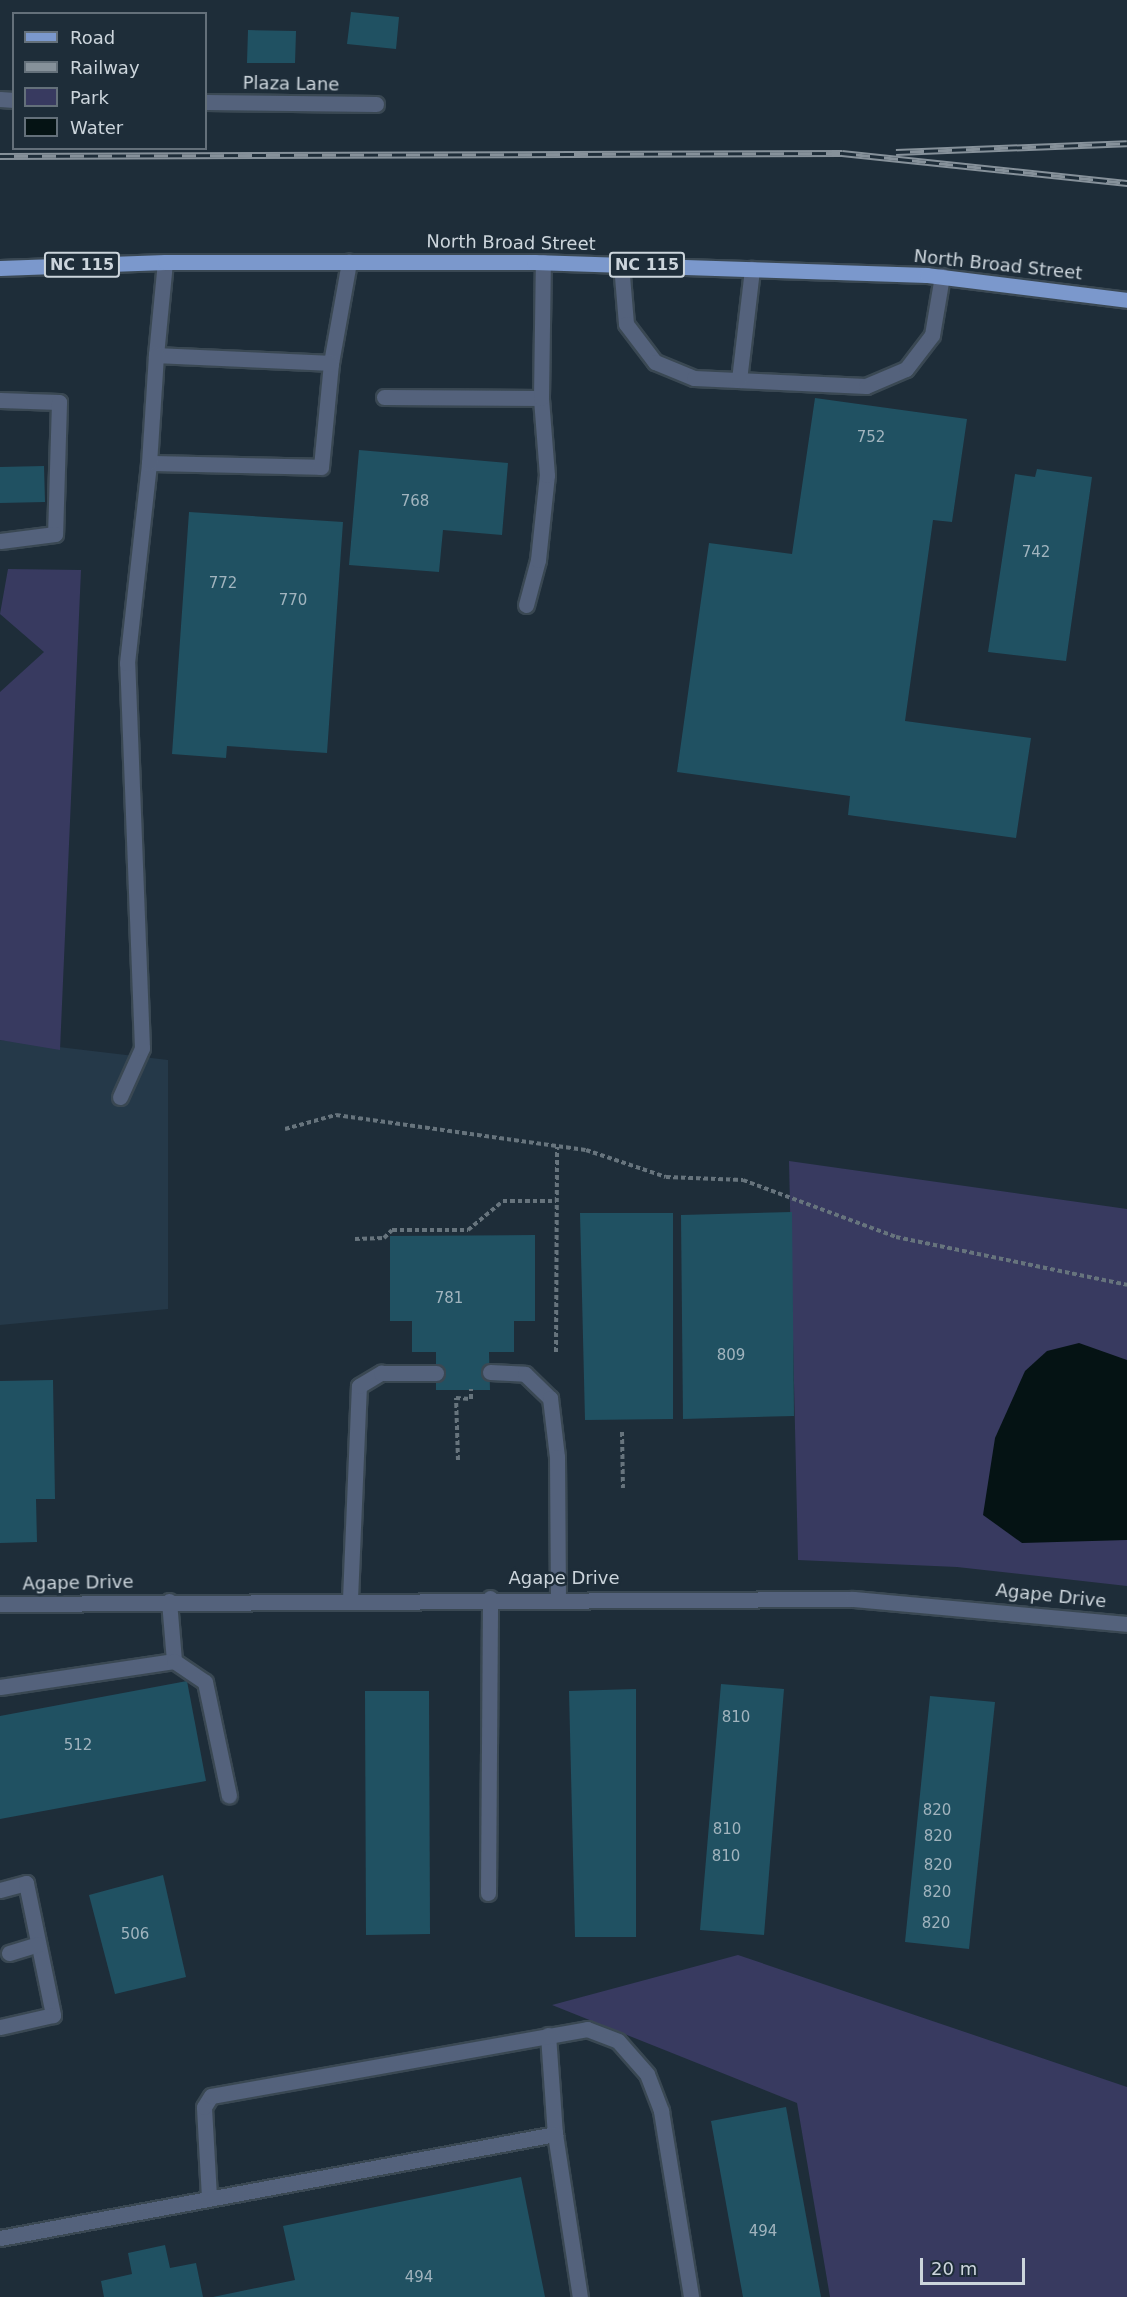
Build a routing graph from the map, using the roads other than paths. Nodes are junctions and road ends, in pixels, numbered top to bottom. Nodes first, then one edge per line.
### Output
1 (207, 102) edge
2 (376, 104) dead end
3 (165, 261) junction
4 (349, 262) junction
5 (543, 262) junction
6 (621, 264) junction
7 (0, 268) edge
8 (752, 269) junction
9 (942, 276) junction
10 (1127, 300) edge
11 (156, 355) junction
12 (331, 363) junction
13 (739, 380) junction
14 (384, 397) dead end
15 (541, 398) junction
16 (0, 400) edge
17 (149, 463) junction
18 (0, 541) edge
19 (526, 605) dead end
20 (120, 1097) dead end
21 (436, 1372) dead end
22 (490, 1372) dead end
23 (490, 1598) junction
24 (558, 1598) junction
25 (350, 1599) junction
26 (170, 1601) junction
27 (0, 1604) edge
28 (1127, 1624) edge
29 (174, 1661) junction
30 (0, 1687) edge
31 (229, 1796) dead end
32 (0, 1890) edge
33 (488, 1893) dead end
34 (38, 1944) junction
35 (9, 1953) dead end
36 (0, 2027) edge
37 (548, 2035) junction
38 (555, 2134) junction
39 (209, 2197) junction
40 (0, 2238) edge
41 (580, 2297) edge
42 (691, 2297) edge

1 - 2 street, Plaza Lane
3 - 4 main road, North Broad Street / NC 115
3 - 7 main road, North Broad Street / NC 115
3 - 11 street
4 - 5 main road, North Broad Street / NC 115
4 - 12 street
5 - 6 main road, North Broad Street / NC 115
5 - 15 street
6 - 8 main road, North Broad Street / NC 115
6 - 13 street
8 - 9 main road, North Broad Street / NC 115
8 - 13 street
9 - 10 main road, North Broad Street / NC 115
9 - 13 street
11 - 12 street
11 - 17 street
12 - 17 street
14 - 15 street
15 - 19 street
16 - 18 street
17 - 20 street
21 - 25 street
22 - 24 street
23 - 24 street, Agape Drive
23 - 25 street, Agape Drive
23 - 33 street
24 - 28 street, Agape Drive
25 - 26 street, Agape Drive
26 - 27 street, Agape Drive
26 - 29 street
29 - 30 street
29 - 31 street
32 - 34 street
34 - 35 street
34 - 36 street
37 - 38 street
37 - 39 street
37 - 42 street
38 - 39 street
38 - 41 street
39 - 40 street

